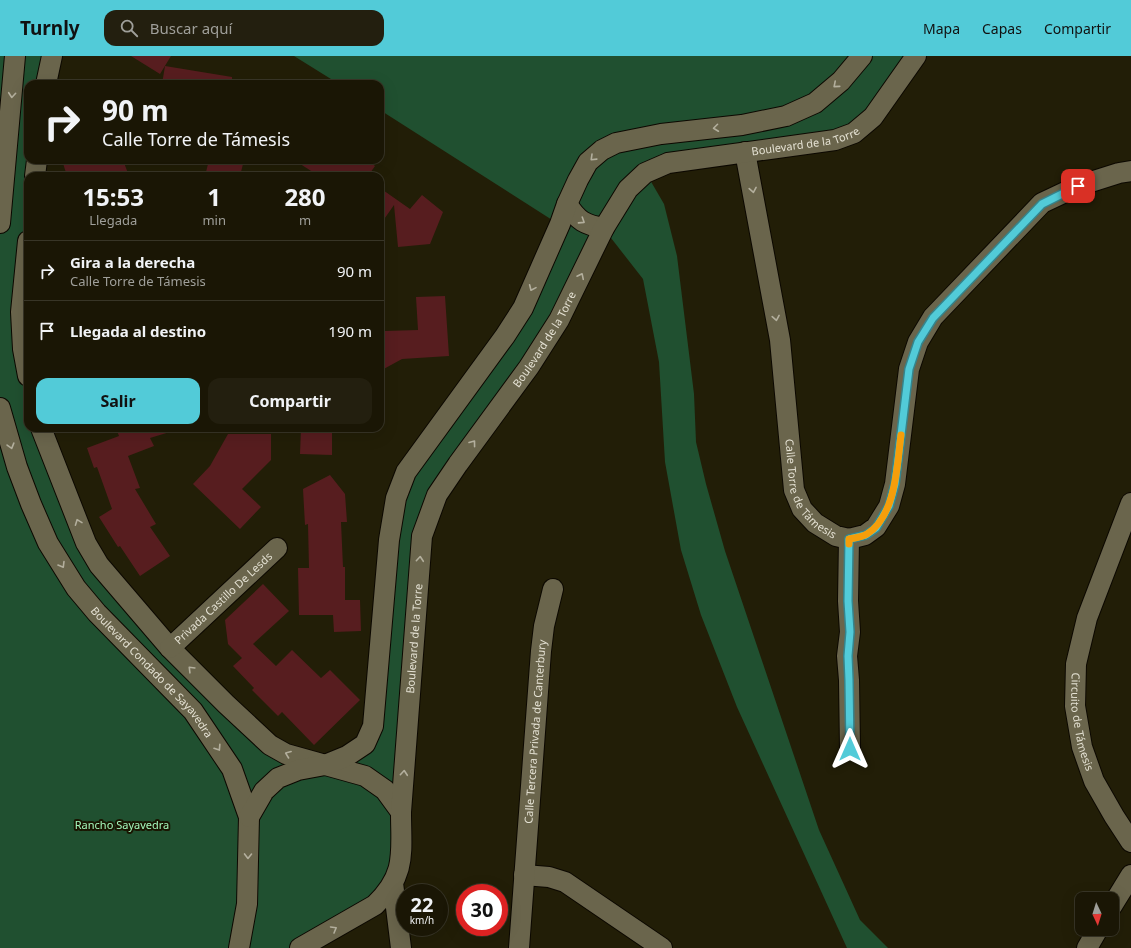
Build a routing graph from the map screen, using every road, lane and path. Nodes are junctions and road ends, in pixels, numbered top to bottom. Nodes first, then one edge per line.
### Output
1 (15, 56) edge
2 (52, 56) edge
3 (862, 56) edge
4 (916, 56) edge
5 (47, 80) edge
6 (745, 152) junction
7 (1127, 174) edge
8 (567, 204) junction
9 (0, 223) edge
10 (604, 228) junction
11 (24, 282) edge
12 (24, 354) edge
13 (0, 408) edge
14 (45, 432) edge
15 (1131, 503) edge
16 (849, 539) junction
17 (277, 548) dead end
18 (553, 589) dead end
19 (170, 648) junction
20 (850, 749) dead end
21 (325, 765) junction
22 (401, 812) junction
23 (249, 817) junction
24 (1131, 842) edge
25 (524, 875) junction
26 (1131, 875) edge
27 (394, 883) junction
28 (1119, 895) edge
29 (1094, 936) edge
30 (240, 948) edge
31 (300, 948) edge
32 (401, 948) edge
33 (519, 948) edge
34 (662, 948) edge
35 (1086, 948) edge

1 -> 9 street
2 - 5 street
3 -> 8 street
4 - 6 street, Boulevard de la Torre
6 - 10 street, Boulevard de la Torre
6 -> 16 street, Calle Torre de Támesis
7 - 16 street, Calle Torre de Támesis
8 -> 10 street
8 -> 21 street
22 -> 10 street, Boulevard de la Torre
11 - 12 street
13 -> 23 street, Boulevard Condado de Sayavedra
19 -> 14 street
15 - 24 street, Circuito de Támesis
16 - 20 street
17 - 19 street, Privada Castillo De Lesds
18 - 25 street, Calle Tercera Privada de Canterbury
21 -> 19 street
21 - 22 street
21 - 23 street
22 - 27 street
23 -> 30 street, Boulevard Condado de Sayavedra
25 - 33 street, Calle Tercera Privada de Canterbury
25 - 34 street
26 - 28 street
31 -> 27 street
27 - 32 street
29 - 35 street

